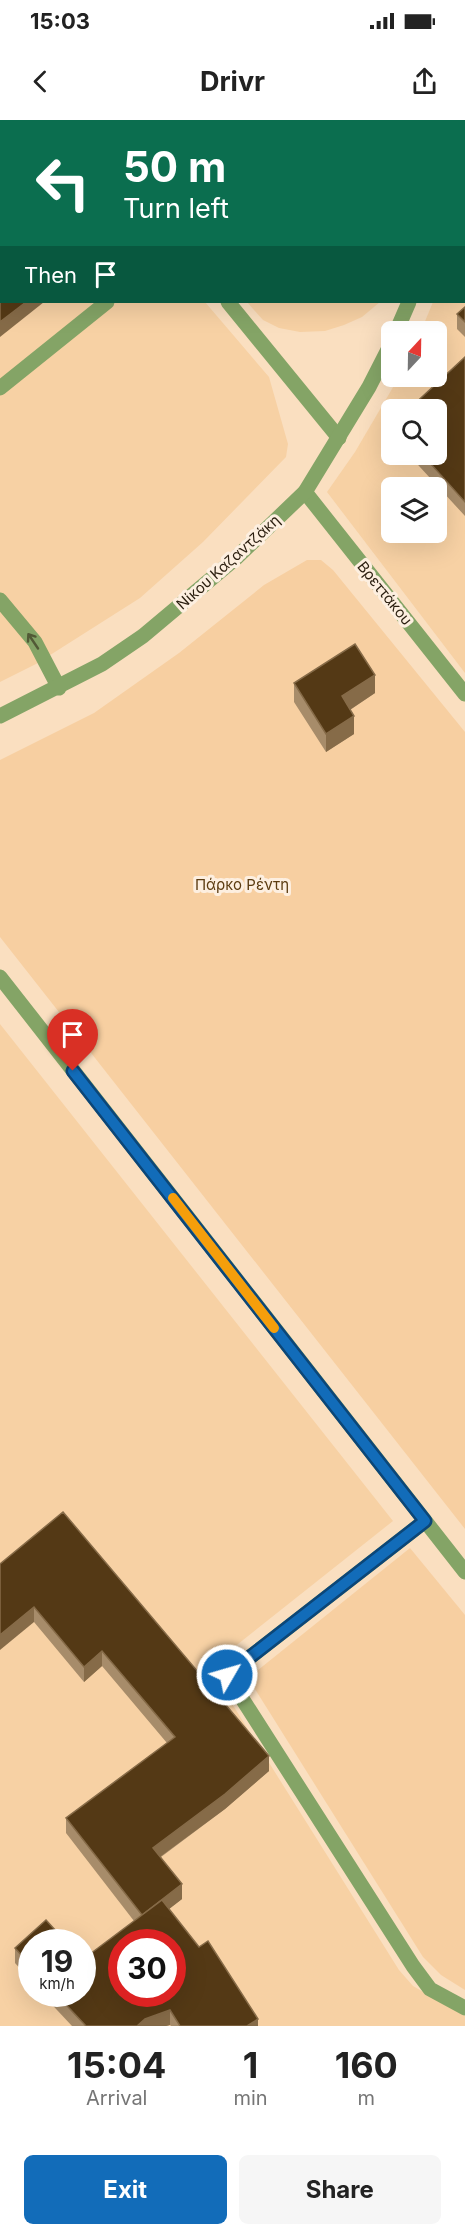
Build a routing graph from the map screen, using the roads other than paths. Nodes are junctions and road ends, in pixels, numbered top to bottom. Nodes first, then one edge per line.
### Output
1 (106, 303) edge
2 (229, 303) edge
3 (409, 303) edge
4 (401, 321) edge
5 (381, 362) edge
6 (0, 388) edge
7 (339, 438) junction
8 (304, 492) junction
9 (0, 600) edge
10 (59, 688) junction
11 (465, 694) edge
12 (0, 716) edge
13 (0, 977) edge
14 (425, 1521) junction
15 (465, 1572) edge
16 (465, 2008) edge

1 - 6 street
2 - 7 street
3 - 4 street
5 - 7 street, Νίκου Καζαντζάκη
7 - 8 street, Νίκου Καζαντζάκη
8 - 10 street, Νίκου Καζαντζάκη
8 - 11 street, Βρεττάκου
10 -> 9 street
10 - 12 street, Νίκου Καζαντζάκη
13 - 14 street
14 - 15 street
14 - 16 street

